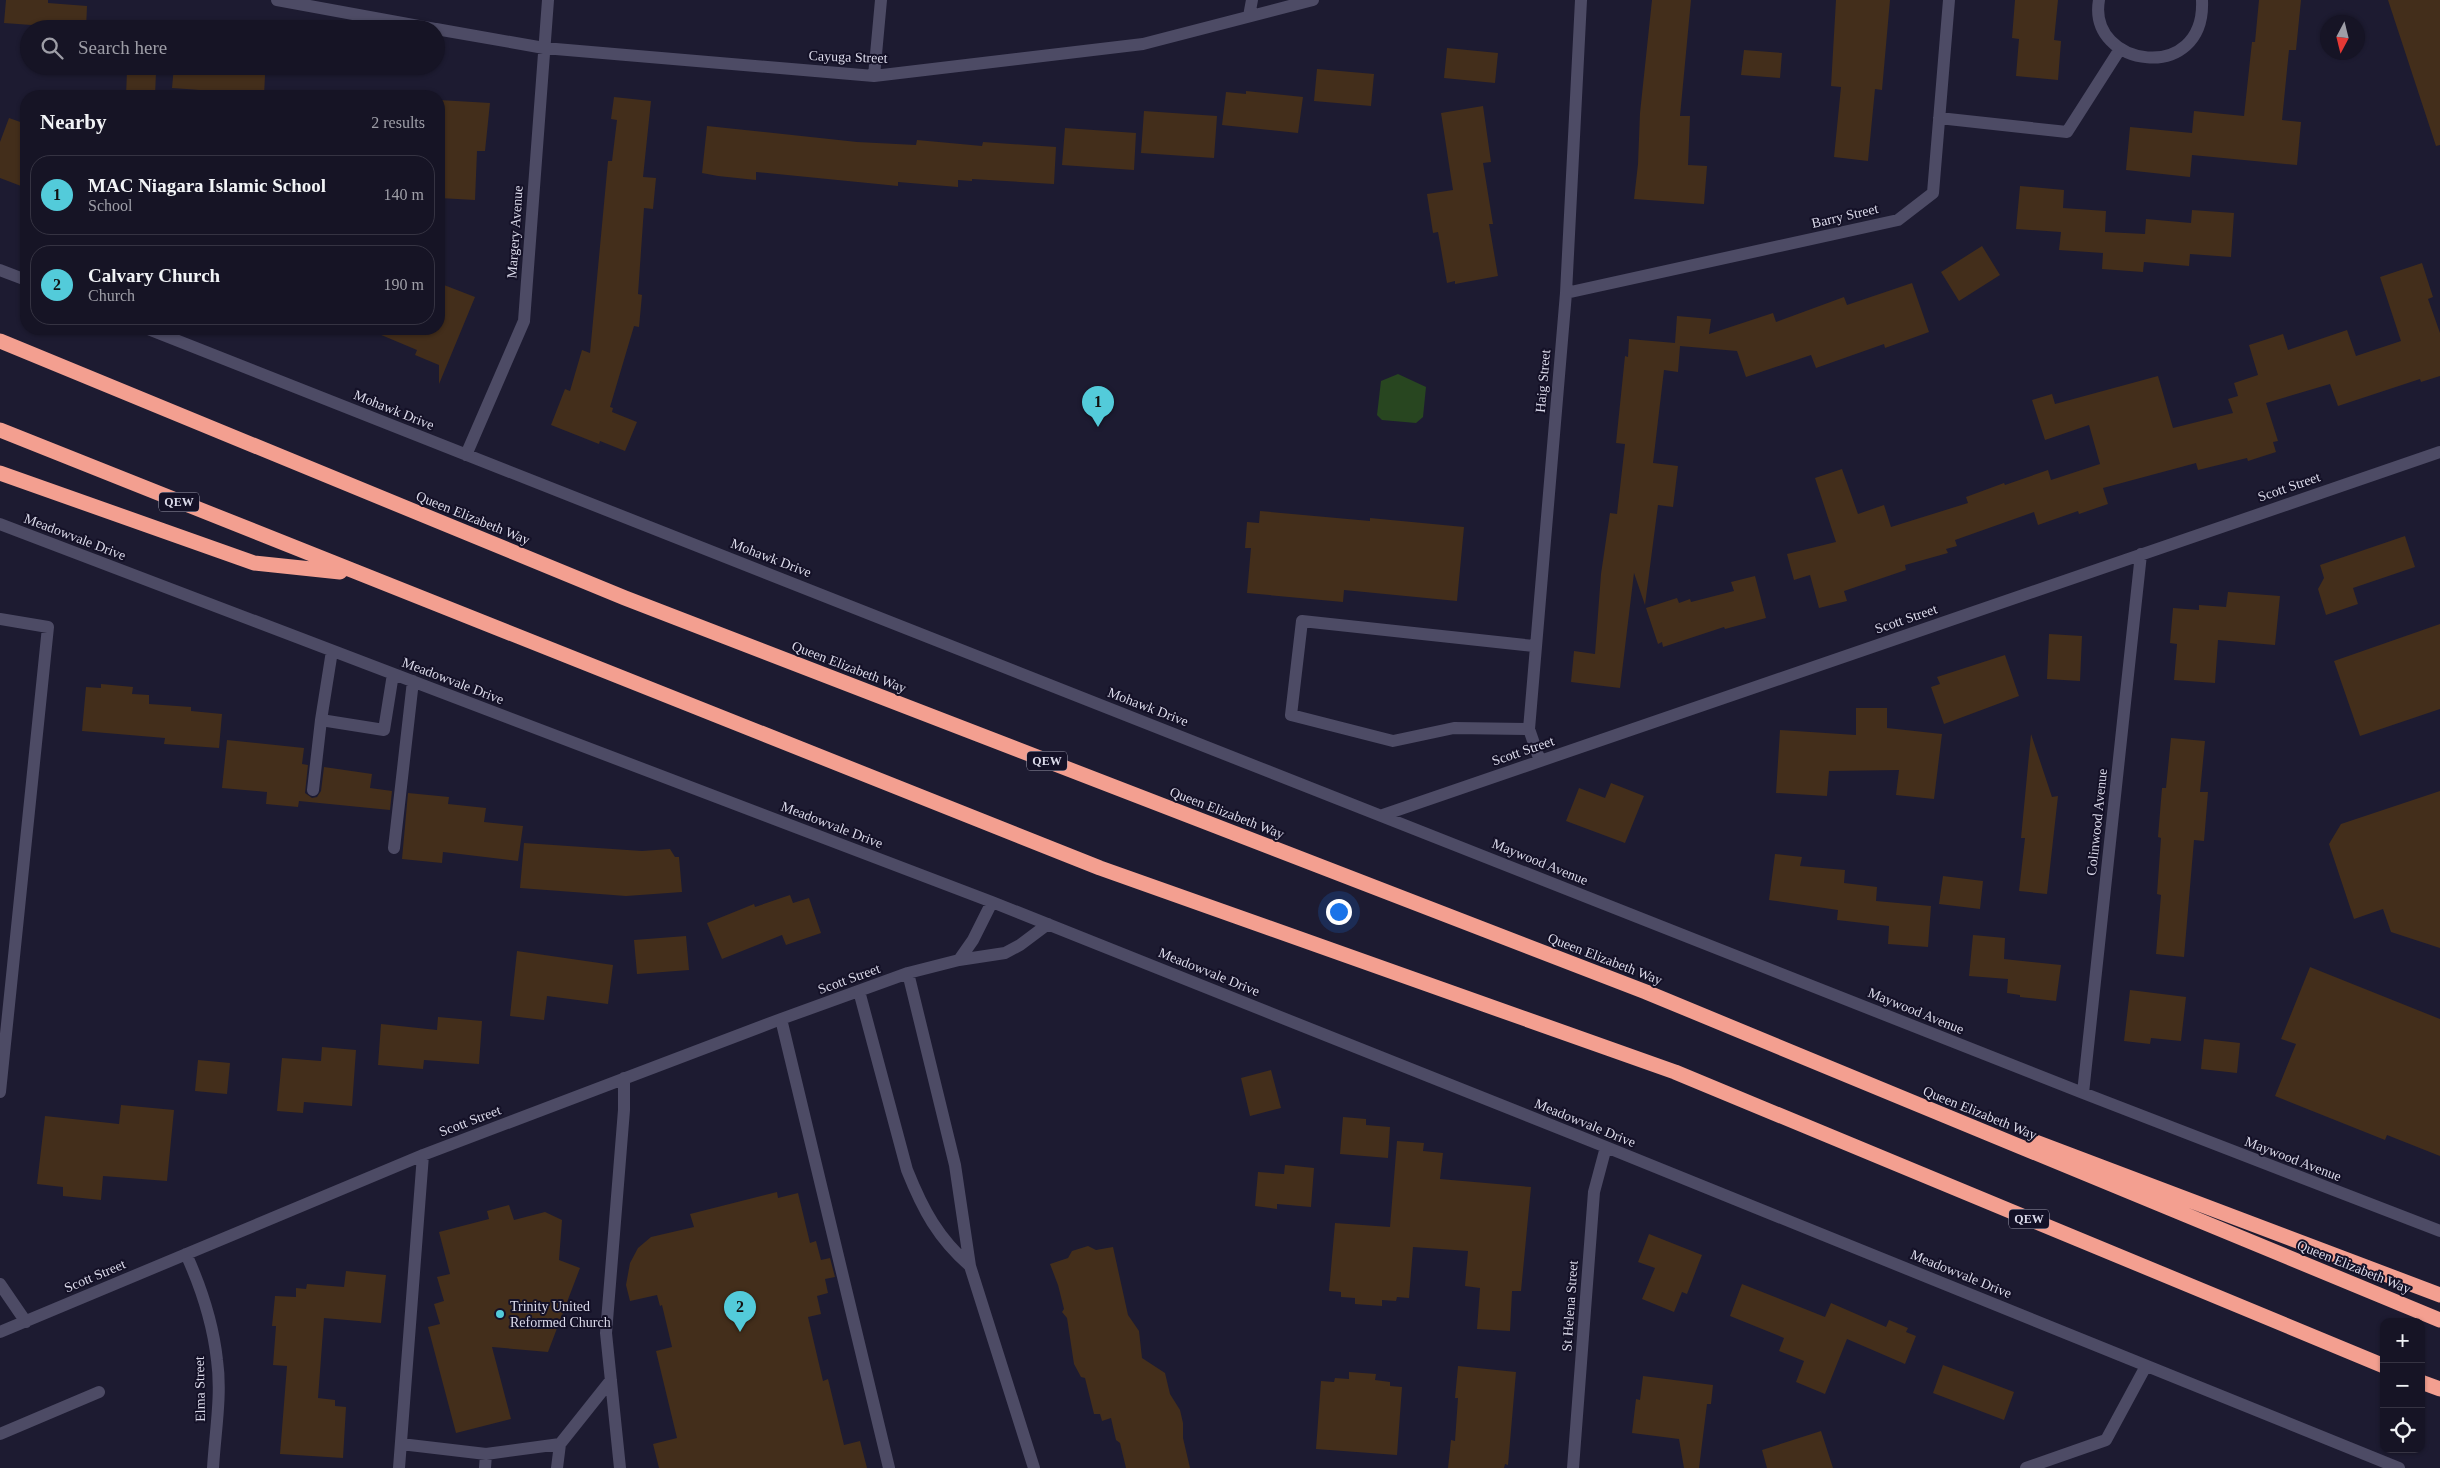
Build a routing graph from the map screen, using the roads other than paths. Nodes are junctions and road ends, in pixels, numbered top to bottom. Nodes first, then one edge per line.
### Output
1 (277, 0) edge
2 (548, 0) edge
3 (881, 0) edge
4 (1252, 0) edge
5 (1313, 0) edge
6 (1581, 0) edge
7 (1949, 0) edge
8 (2099, 0) edge
9 (2202, 0) edge
10 (1249, 16) junction
11 (387, 20) edge
12 (445, 31) edge
13 (544, 48) junction
14 (2120, 49) junction
15 (874, 76) junction
16 (1939, 118) junction
17 (0, 270) edge
18 (20, 278) edge
19 (1566, 294) junction
20 (163, 335) edge
21 (0, 342) edge
22 (0, 430) edge
23 (2440, 452) edge
24 (466, 454) junction
25 (0, 473) edge
26 (0, 524) edge
27 (2141, 554) junction
28 (358, 574) junction
29 (0, 619) edge
30 (1534, 646) junction
31 (332, 651) junction
32 (393, 674) junction
33 (413, 682) junction
34 (322, 720) junction
35 (1528, 730) junction
36 (1540, 761) junction
37 (313, 790) dead end
38 (1383, 815) junction
39 (394, 848) dead end
40 (992, 902) junction
41 (1048, 924) junction
42 (959, 960) junction
43 (908, 974) junction
44 (859, 992) junction
45 (781, 1020) junction
46 (1744, 1032) junction
47 (624, 1078) junction
48 (0, 1092) edge
49 (2083, 1093) junction
50 (1606, 1147) junction
51 (423, 1155) junction
52 (2440, 1232) edge
53 (186, 1254) junction
54 (970, 1266) junction
55 (0, 1284) edge
56 (2440, 1295) edge
57 (2440, 1320) edge
58 (26, 1322) junction
59 (0, 1332) edge
60 (2380, 1364) edge
61 (2146, 1366) junction
62 (611, 1380) junction
63 (2425, 1384) edge
64 (2440, 1390) edge
65 (99, 1392) dead end
66 (0, 1434) edge
67 (400, 1444) junction
68 (560, 1444) junction
69 (486, 1454) junction
70 (213, 1468) edge
71 (399, 1468) edge
72 (484, 1468) edge
73 (557, 1468) edge
74 (620, 1468) edge
75 (890, 1468) edge
76 (1034, 1468) edge
77 (1573, 1468) edge
78 (2026, 1468) edge
79 (2399, 1468) edge

1 - 11 street, Cayuga Street
2 - 13 street, Margery Avenue
3 - 15 street
4 - 10 street
5 - 10 street, Cayuga Street
6 - 19 street, Haig Street
7 - 16 street, Barry Street
8 - 14 street
9 - 14 street
10 - 15 street, Cayuga Street
12 - 13 street, Cayuga Street
13 - 15 street, Cayuga Street
13 - 24 street, Margery Avenue
14 - 16 street
16 - 19 street, Barry Street
17 - 18 street
19 - 30 street, Haig Street
20 - 24 street, Mohawk Drive
21 - 46 highway, Queen Elizabeth Way / QEW
22 - 28 highway, QEW
23 - 27 street, Scott Street
24 - 38 street, Mohawk Drive
25 - 28 highway
26 - 31 street, Meadowvale Drive
27 - 36 street, Scott Street
27 - 49 street, Colinwood Avenue
28 - 60 highway, QEW
29 - 48 street
30 - 35 street, Haig Street
30 - 35 street
31 - 32 street, Meadowvale Drive
31 - 34 street
32 - 33 street, Meadowvale Drive
32 - 34 street
33 - 39 street
33 - 40 street, Meadowvale Drive
34 - 37 street
35 - 36 street, Haig Street
36 - 38 street, Scott Street
38 - 49 street, Maywood Avenue
40 - 41 street, Meadowvale Drive
40 - 42 street
41 - 42 street, Scott Street
41 - 50 street, Meadowvale Drive
42 - 43 street, Scott Street
43 - 44 street, Scott Street
43 - 54 street
44 - 45 street, Scott Street
44 - 54 street
45 - 47 street, Scott Street
45 - 75 street
46 - 56 highway
46 - 57 highway, Queen Elizabeth Way / QEW
47 - 51 street, Scott Street
47 - 62 street
49 - 52 street, Maywood Avenue
50 - 61 street, Meadowvale Drive
50 - 77 street, St Helena Street
51 - 53 street, Scott Street
51 - 67 street
53 - 58 street, Scott Street
53 - 70 street, Elma Street
54 - 76 street
55 - 58 street
58 - 59 street, Scott Street
61 - 78 street
61 - 79 street, Meadowvale Drive
62 - 68 street
62 - 74 street
63 - 64 highway
65 - 66 street
67 - 69 street
67 - 71 street
68 - 69 street
68 - 73 street
69 - 72 street

